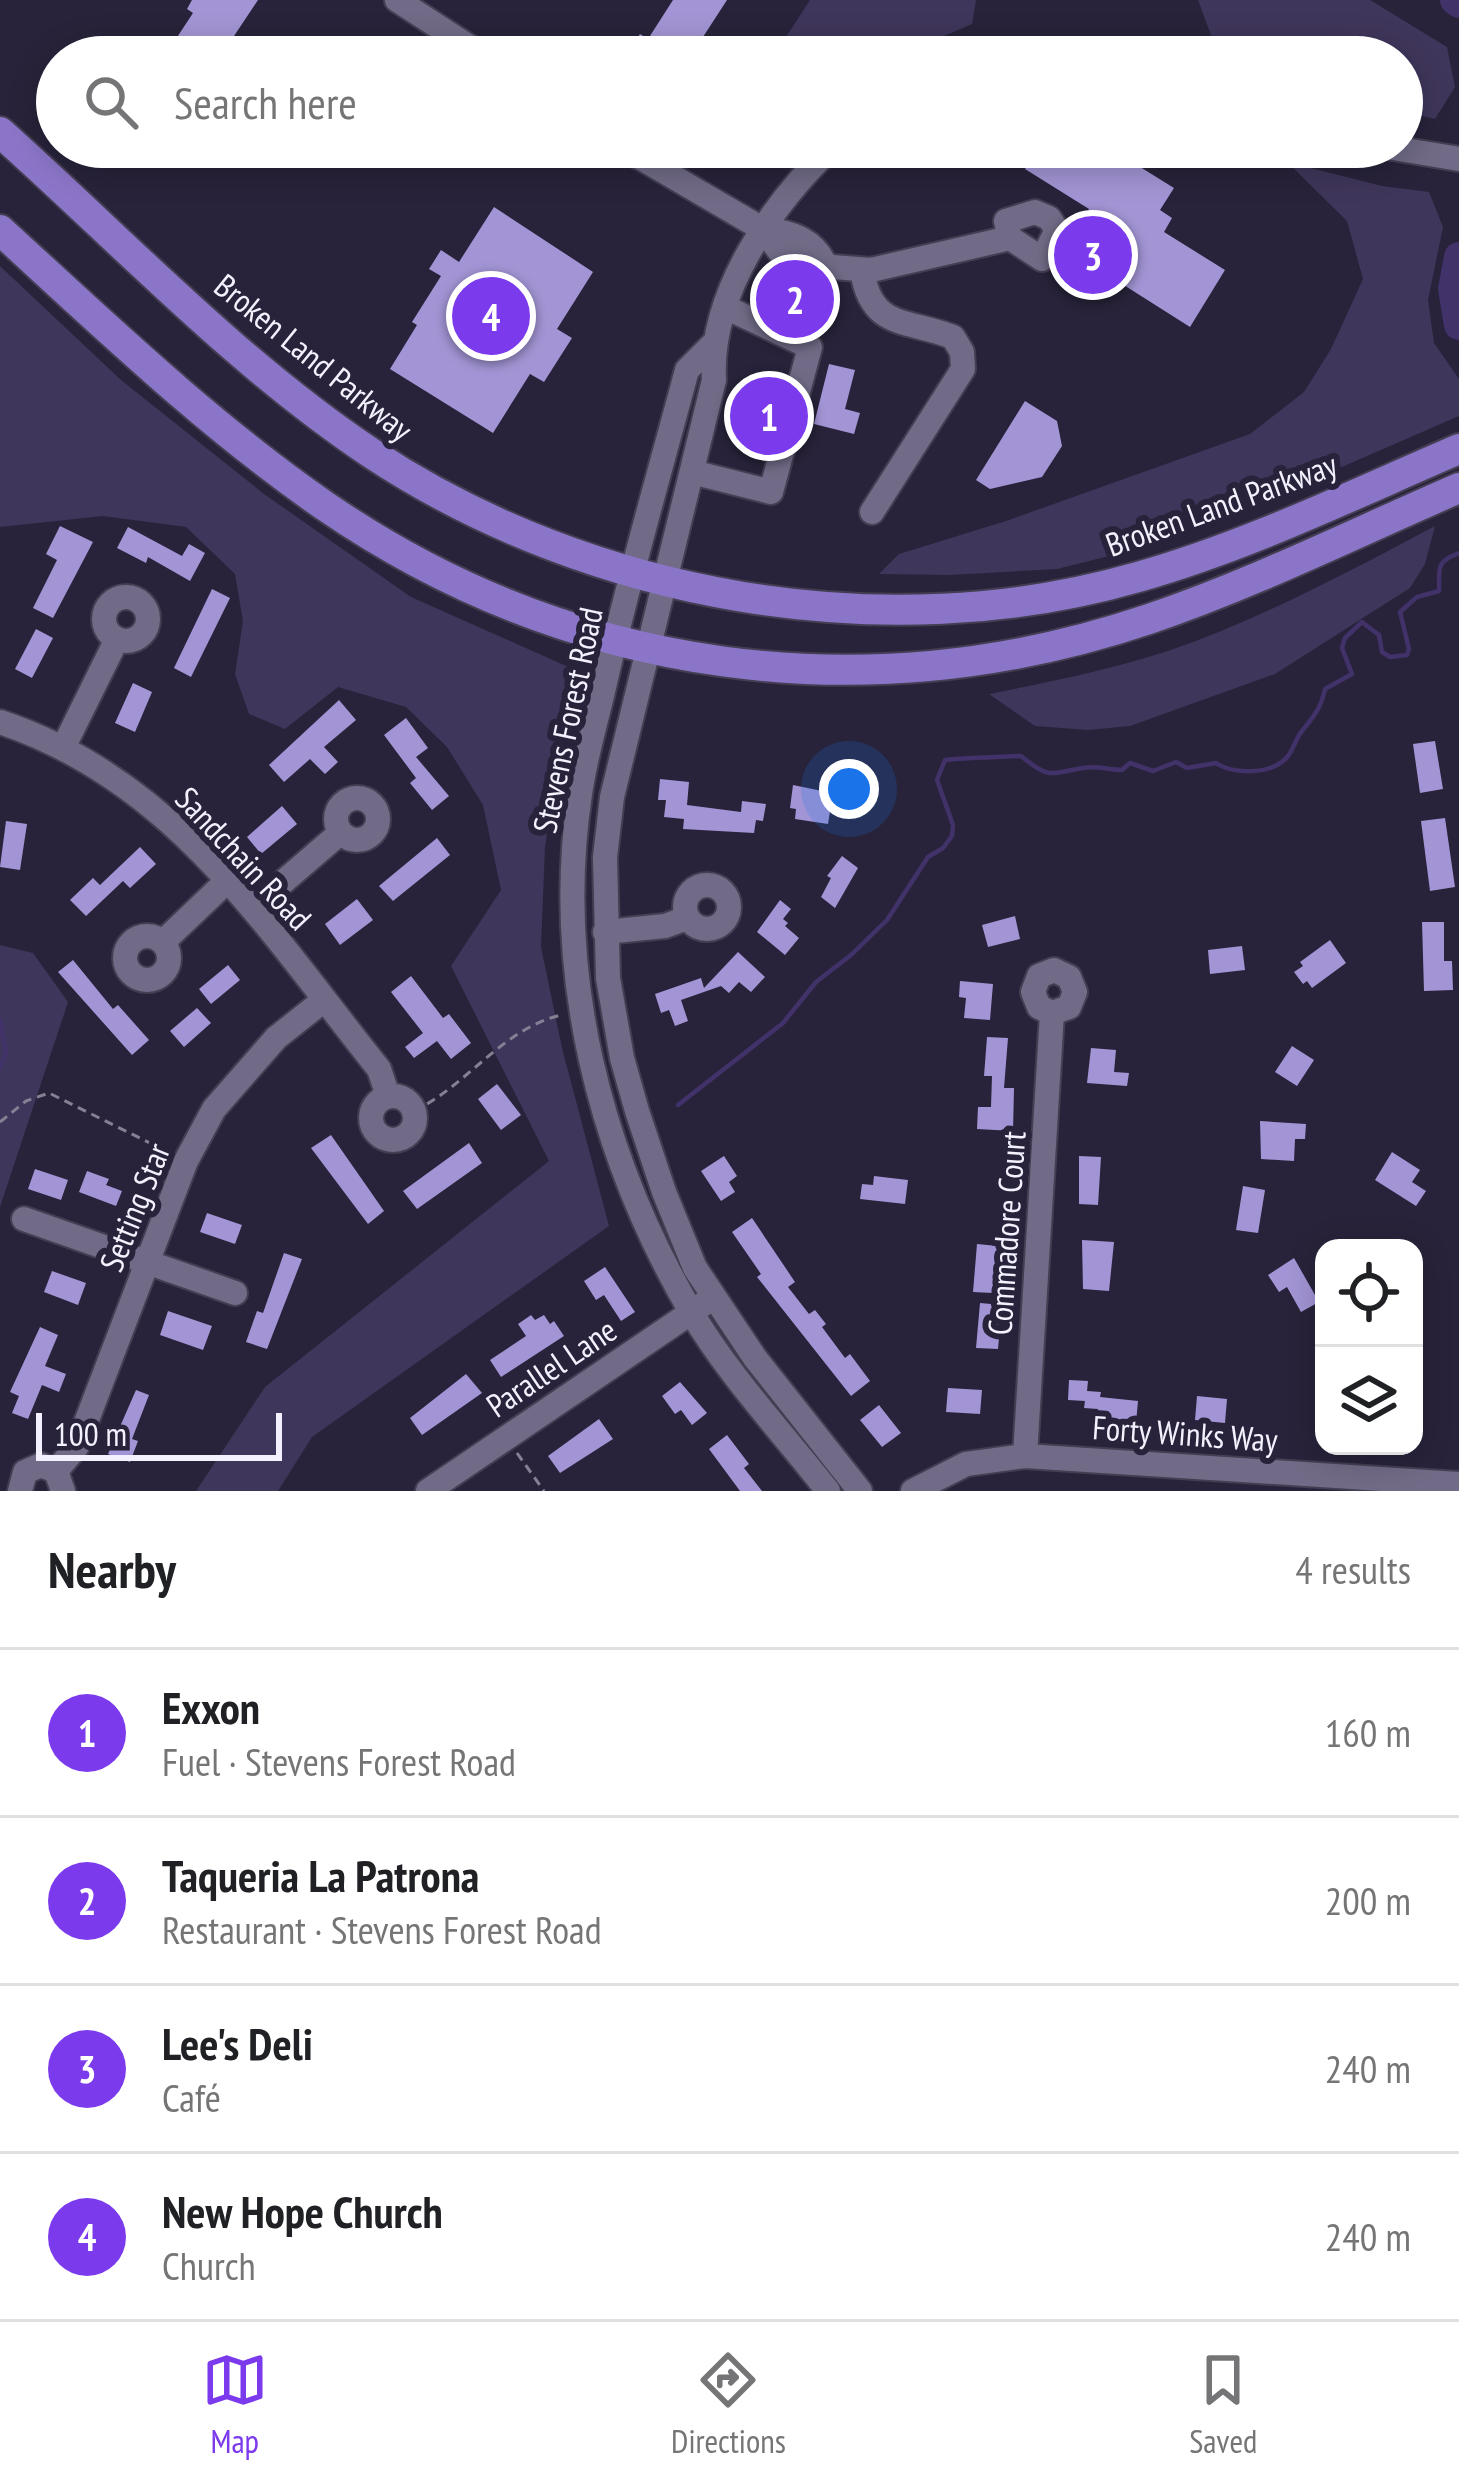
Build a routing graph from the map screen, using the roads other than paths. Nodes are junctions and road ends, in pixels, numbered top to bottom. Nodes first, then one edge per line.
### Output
1 (397, 0) edge
2 (452, 36) edge
3 (0, 132) edge
4 (36, 165) edge
5 (39, 168) edge
6 (658, 168) edge
7 (812, 168) edge
8 (0, 230) edge
9 (764, 230) junction
10 (1010, 238) dead end
11 (862, 270) junction
12 (725, 308) junction
13 (712, 345) junction
14 (1456, 450) edge
15 (692, 472) junction
16 (1459, 488) edge
17 (872, 512) dead end
18 (633, 573) junction
19 (664, 580) junction
20 (117, 639) dead end
21 (614, 641) junction
22 (646, 650) junction
23 (0, 722) edge
24 (64, 746) junction
25 (340, 832) dead end
26 (228, 880) junction
27 (254, 908) junction
28 (687, 918) dead end
29 (605, 932) junction
30 (163, 942) dead end
31 (323, 1000) junction
32 (1052, 1013) dead end
33 (388, 1096) junction
34 (25, 1219) dead end
35 (146, 1263) junction
36 (235, 1293) dead end
37 (701, 1305) junction
38 (1024, 1456) junction
39 (60, 1481) edge
40 (1459, 1484) edge
41 (20, 1491) edge
42 (428, 1491) edge
43 (828, 1491) edge
44 (860, 1491) edge
45 (913, 1491) edge

1 - 2 street
3 - 4 main road, Broken Land Parkway
5 - 18 main road, Broken Land Parkway
6 - 9 street
7 - 9 street, Stevens Forest Road
8 - 21 main road
9 - 11 street
9 - 12 street, Stevens Forest Road
10 - 11 street
11 - 17 street
12 - 13 street, Stevens Forest Road
12 - 15 street
13 - 15 street, Stevens Forest Road
13 - 18 street, Stevens Forest Road
14 - 19 main road, Broken Land Parkway
15 - 19 street, Stevens Forest Road
16 - 22 main road
18 - 19 main road, Broken Land Parkway
18 - 21 street, Stevens Forest Road
19 - 22 street, Stevens Forest Road
20 - 24 street
21 - 22 main road
21 - 37 street, Stevens Forest Road
22 - 29 street, Stevens Forest Road
23 - 24 street, Sandchain Road
24 - 26 street, Sandchain Road
25 - 27 street
26 - 27 street, Sandchain Road
26 - 30 street
27 - 31 street, Sandchain Road
28 - 29 street
29 - 37 street, Stevens Forest Road
31 - 33 street, Sandchain Road
31 - 35 street, Setting Star
32 - 38 street, Commadore Court
33 - 33 street, Sandchain Road
34 - 35 street
35 - 36 street
35 - 39 street, Setting Star
37 - 42 street, Parallel Lane
37 - 43 street, Stevens Forest Road
37 - 44 street, Stevens Forest Road
38 - 40 street, Forty Winks Way
38 - 45 street, Forty Winks Way
39 - 41 street, Setting Star

